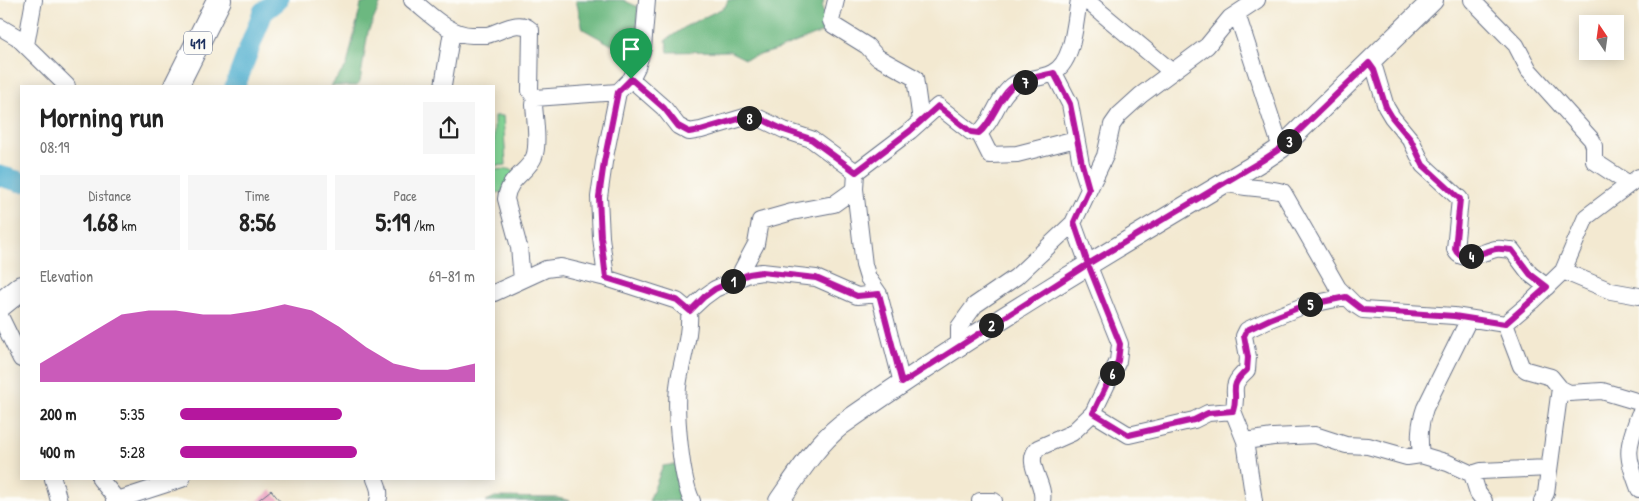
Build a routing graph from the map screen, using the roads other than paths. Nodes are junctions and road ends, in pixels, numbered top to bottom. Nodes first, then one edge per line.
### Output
1 (34, 0) edge
2 (219, 0) edge
3 (412, 0) edge
4 (647, 0) edge
5 (836, 0) edge
6 (1079, 0) edge
7 (1086, 0) edge
8 (1258, 0) edge
9 (1433, 0) edge
10 (1472, 0) edge
11 (1237, 14) junction
12 (0, 27) edge
13 (452, 30) junction
14 (26, 46) junction
15 (1369, 63) junction
16 (1172, 72) junction
17 (1054, 73) junction
18 (631, 79) junction
19 (66, 85) edge
20 (176, 85) edge
21 (443, 85) edge
22 (618, 92) junction
23 (535, 98) junction
24 (922, 121) junction
25 (979, 133) junction
26 (1076, 139) junction
27 (1281, 148) junction
28 (855, 181) junction
29 (1634, 181) edge
30 (1225, 183) junction
31 (1089, 189) junction
32 (1074, 222) junction
33 (1088, 264) junction
34 (1563, 271) junction
35 (741, 277) junction
36 (606, 278) junction
37 (522, 280) junction
38 (1547, 287) junction
39 (20, 289) edge
40 (495, 292) edge
41 (879, 294) junction
42 (1639, 296) edge
43 (1346, 297) junction
44 (0, 305) edge
45 (690, 311) junction
46 (0, 316) edge
47 (1469, 319) junction
48 (1505, 324) junction
49 (959, 345) junction
50 (20, 357) edge
51 (902, 383) junction
52 (1560, 388) junction
53 (1639, 402) edge
54 (1233, 411) junction
55 (1093, 413) junction
56 (1639, 415) edge
57 (1245, 441) junction
58 (1421, 455) junction
59 (1634, 462) edge
60 (1549, 468) junction
61 (1472, 474) junction
62 (52, 480) edge
63 (101, 480) edge
64 (179, 480) edge
65 (375, 480) edge
66 (1639, 489) edge
67 (59, 501) edge
68 (116, 501) edge
69 (378, 501) edge
70 (692, 501) edge
71 (779, 501) edge
72 (980, 501) edge
73 (994, 501) edge
74 (1042, 501) edge
75 (1254, 501) edge
76 (1484, 501) edge
77 (1542, 501) edge

1 - 14 street
2 - 20 highway, 411
3 - 13 street
4 - 18 street
5 - 24 street
6 - 17 street
7 - 16 street
8 - 11 street
9 - 15 main road
10 - 29 street
11 - 16 street
11 - 27 street
12 - 14 street
13 - 21 street
13 - 23 street
14 - 19 street
15 - 27 main road
15 - 38 street
16 - 31 street
17 - 25 street
17 - 26 street
18 - 22 street
18 - 28 street
22 - 23 street
22 - 36 street
23 - 37 street
24 - 25 street
24 - 28 street
25 - 26 street
26 - 31 street
27 - 30 main road
28 - 35 street
28 - 41 street
29 - 34 street
30 - 33 main road
30 - 43 street
31 - 32 street
32 - 33 street
32 - 49 street
33 - 49 main road
33 - 55 street
34 - 38 street
34 - 42 street
35 - 41 street
35 - 45 street
36 - 37 street
36 - 45 street
37 - 40 street
38 - 48 street
39 - 44 highway
41 - 51 street
43 - 47 street
43 - 54 street
45 - 70 street
46 - 50 street
47 - 48 street
47 - 58 street
48 - 52 street
49 - 51 main road
51 - 71 main road
52 - 53 street
52 - 60 street
54 - 55 street
54 - 57 street
55 - 74 street
56 - 59 street
57 - 58 street
57 - 75 street
58 - 61 street
59 - 66 street
60 - 61 street
60 - 77 street
61 - 76 street
62 - 67 street
63 - 68 street
64 - 68 street
65 - 69 street
72 - 73 street

